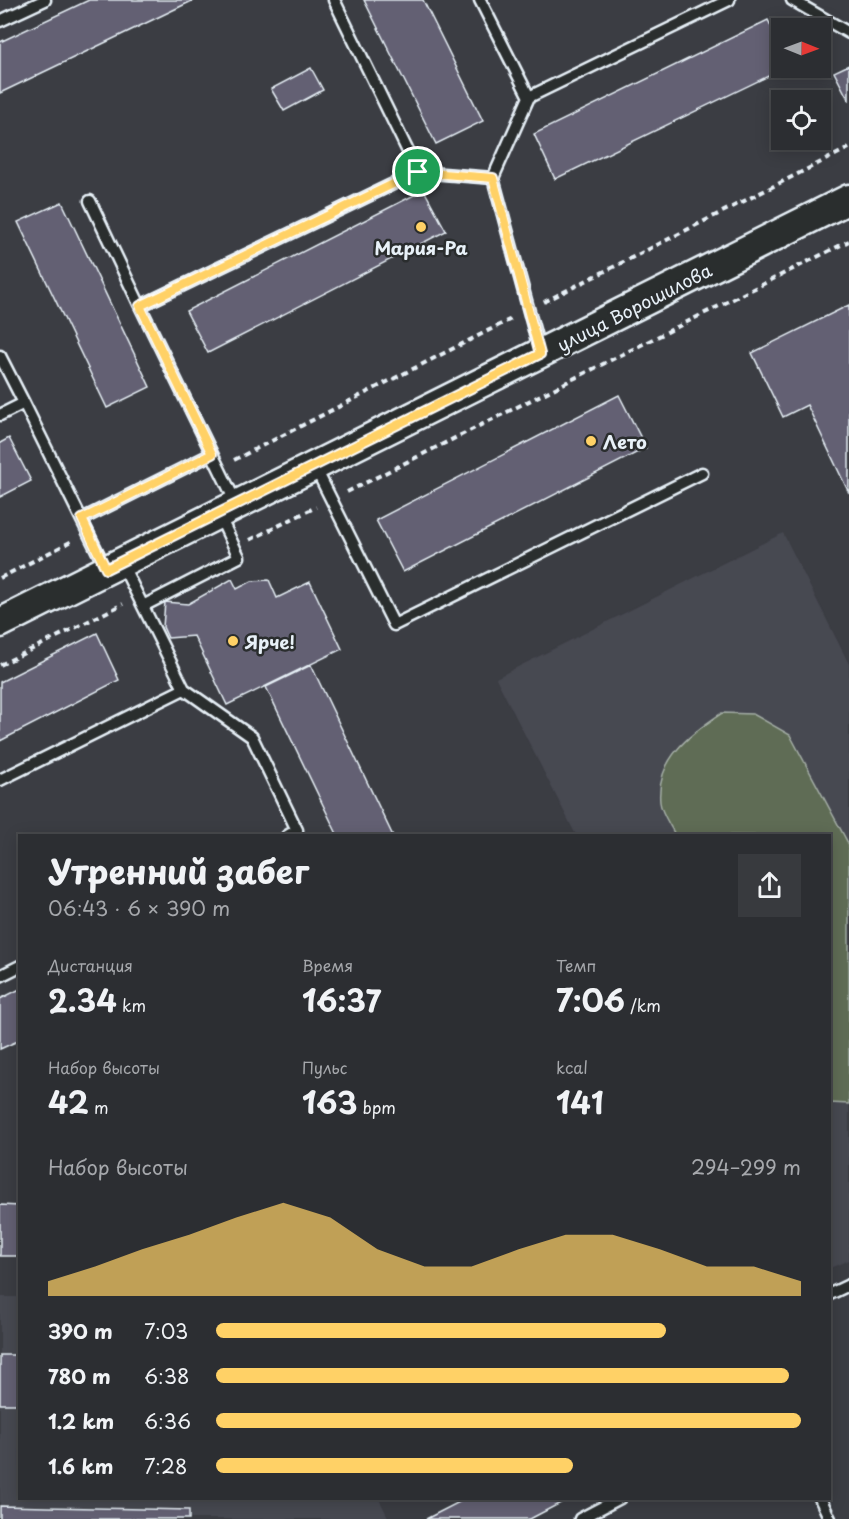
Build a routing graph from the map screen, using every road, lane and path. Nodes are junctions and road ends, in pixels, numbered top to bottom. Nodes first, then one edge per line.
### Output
1 (45, 0) edge
2 (334, 0) edge
3 (480, 0) edge
4 (729, 0) edge
5 (792, 0) edge
6 (0, 21) edge
7 (849, 33) edge
8 (529, 97) junction
9 (849, 148) edge
10 (418, 172) junction
11 (493, 178) junction
12 (849, 199) edge
13 (90, 201) dead end
14 (849, 240) edge
15 (140, 306) junction
16 (529, 310) junction
17 (540, 354) junction
18 (0, 356) edge
19 (24, 403) junction
20 (0, 415) edge
21 (212, 454) junction
22 (218, 467) junction
23 (315, 467) junction
24 (702, 472) dead end
25 (331, 499) junction
26 (228, 510) junction
27 (82, 519) junction
28 (89, 533) junction
29 (235, 548) junction
30 (114, 566) junction
31 (0, 578) edge
32 (140, 601) junction
33 (0, 623) edge
34 (0, 665) edge
35 (184, 689) junction
36 (0, 780) edge
37 (290, 834) edge
38 (18, 967) edge
39 (0, 976) edge
40 (849, 1285) edge
41 (831, 1293) edge
42 (616, 1500) edge
43 (821, 1500) edge
44 (580, 1519) edge
45 (830, 1519) edge

1 - 6 lane
2 - 10 lane
3 - 8 lane
4 - 8 lane
5 - 7 lane
8 - 11 lane
9 - 16 path
10 - 11 lane
10 - 15 lane
11 - 16 lane
12 - 17 street, улица Ворошилова
13 - 15 lane
14 - 25 path
15 - 21 lane
16 - 17 lane
16 - 22 path
17 - 23 street, улица Ворошилова
18 - 19 lane
19 - 20 lane
19 - 27 lane
21 - 22 lane
21 - 27 lane
22 - 26 lane
23 - 25 lane
23 - 26 street, улица Ворошилова
24 - 25 lane
25 - 29 path
26 - 29 lane
26 - 30 street, улица Ворошилова
27 - 28 lane
28 - 30 lane
28 - 31 path
29 - 32 lane
30 - 32 lane
30 - 33 street, улица Ворошилова
32 - 34 path
32 - 35 lane
35 - 36 lane
35 - 37 lane
38 - 39 lane
40 - 41 lane
42 - 44 lane
43 - 45 lane

